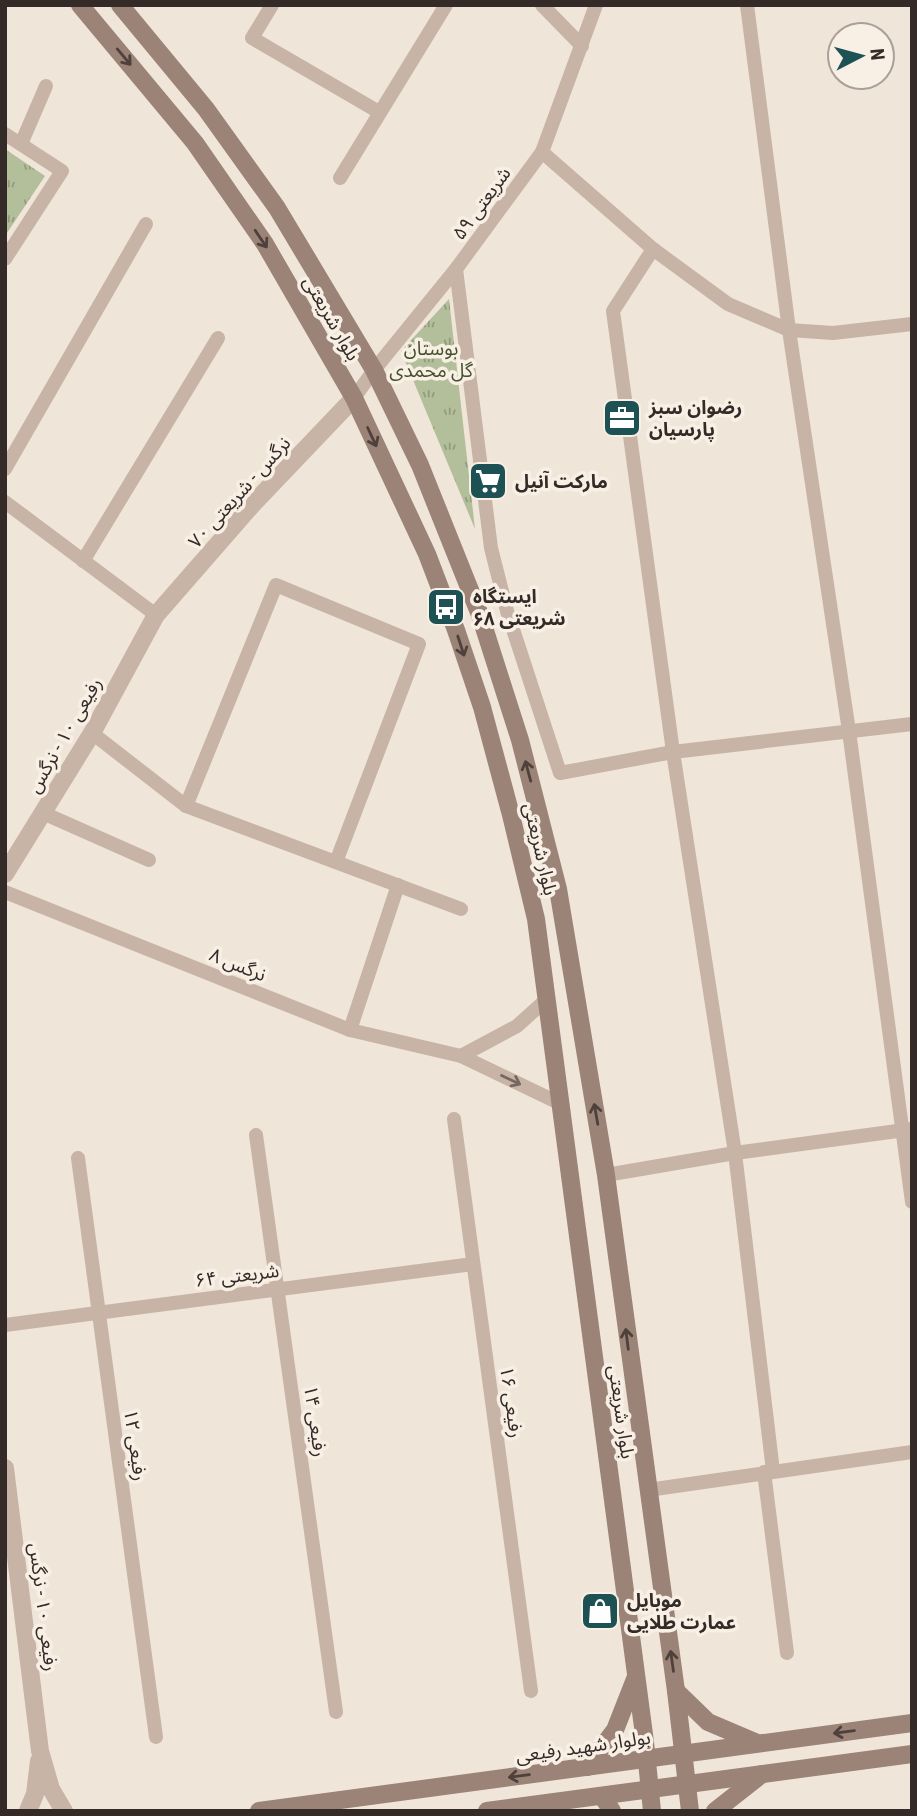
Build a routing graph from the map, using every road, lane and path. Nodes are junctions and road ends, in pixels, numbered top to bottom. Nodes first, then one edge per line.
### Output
1 (80, 5) edge
2 (120, 5) edge
3 (272, 5) edge
4 (446, 5) edge
5 (542, 5) edge
6 (596, 5) edge
7 (747, 5) edge
8 (582, 46) junction
9 (46, 86) dead end
10 (379, 112) junction
11 (5, 134) edge
12 (21, 144) junction
13 (542, 152) junction
14 (340, 178) dead end
15 (146, 224) dead end
16 (653, 249) junction
17 (5, 259) edge
18 (456, 270) junction
19 (912, 324) edge
20 (789, 330) junction
21 (218, 338) dead end
22 (374, 370) junction
23 (354, 398) junction
24 (5, 469) edge
25 (5, 502) edge
26 (83, 561) junction
27 (156, 615) junction
28 (912, 724) edge
29 (849, 731) junction
30 (92, 733) junction
31 (673, 752) junction
32 (186, 806) junction
33 (43, 813) junction
34 (149, 860) dead end
35 (336, 862) junction
36 (5, 874) edge
37 (398, 885) junction
38 (5, 892) edge
39 (461, 909) dead end
40 (547, 999) junction
41 (350, 1030) junction
42 (461, 1056) junction
43 (561, 1104) junction
44 (454, 1119) dead end
45 (907, 1130) edge
46 (256, 1135) dead end
47 (735, 1153) junction
48 (78, 1158) dead end
49 (606, 1175) junction
50 (912, 1202) edge
51 (474, 1264) junction
52 (278, 1289) junction
53 (99, 1313) junction
54 (5, 1325) edge
55 (912, 1452) edge
56 (5, 1468) edge
57 (764, 1472) junction
58 (648, 1490) junction
59 (787, 1653) dead end
60 (636, 1675) junction
61 (531, 1691) dead end
62 (676, 1691) junction
63 (335, 1712) dead end
64 (912, 1723) edge
65 (156, 1737) dead end
66 (758, 1743) junction
67 (40, 1751) junction
68 (684, 1753) junction
69 (912, 1754) edge
70 (647, 1759) junction
71 (587, 1767) junction
72 (763, 1772) junction
73 (687, 1784) junction
74 (650, 1789) junction
75 (607, 1803) edge
76 (28, 1811) edge
77 (65, 1811) edge
78 (260, 1811) edge
79 (487, 1811) edge
80 (652, 1811) edge
81 (690, 1811) edge
82 (715, 1811) edge

1 -> 23 main road, بلوار شریعتی
2 - 22 main road, بلوار شریعتی
3 - 10 street
4 - 10 street
5 - 8 street
6 - 8 street, شریعتی ۵۹
7 - 20 street
8 - 13 street, شریعتی ۵۹
9 - 12 street
10 - 14 street
11 - 12 street
12 - 17 street
13 - 16 street
13 - 18 street, شریعتی ۵۹
15 - 24 street
16 - 20 street
16 - 31 street
18 - 22 street, شریعتی ۵۹
18 - 31 street
19 - 20 street
20 - 29 street
21 - 26 street
22 - 23 street, شریعتی ۵۹
49 -> 22 main road, بلوار شریعتی
23 - 27 street, نرگس - شریعتی ۷۰
23 -> 40 main road, بلوار شریعتی
25 - 26 street
26 - 27 street
27 - 30 street, رفیعی ۱۰ - نرگس
28 - 29 street
29 - 31 street
29 - 45 street
30 - 32 street
30 - 33 street, رفیعی ۱۰ - نرگس
31 - 47 street
32 - 35 street
32 - 35 street
33 - 34 street
33 - 36 street, رفیعی ۱۰ - نرگس
35 - 37 street
37 - 39 street
37 - 41 street
38 - 41 street, نرگس ۸
40 - 42 street
40 - 43 main road, بلوار شریعتی
41 - 42 street, نرگس ۸
42 -> 43 street, نرگس ۸
43 - 60 main road, بلوار شریعتی
44 - 51 street, رفیعی ۱۶
45 - 47 street
45 - 50 street
46 - 52 street, رفیعی ۱۴
47 - 49 street
47 - 57 street
48 - 53 street, رفیعی ۱۲
58 -> 49 main road, بلوار شریعتی
51 - 52 street, شریعتی ۶۴
51 - 61 street, رفیعی ۱۶
52 - 53 street, شریعتی ۶۴
52 - 63 street, رفیعی ۱۴
53 - 54 street, شریعتی ۶۴
53 - 65 street, رفیعی ۱۲
55 - 57 street
56 - 67 street, رفیعی ۱۰ - نرگس
57 - 58 street
57 - 59 street
62 -> 58 main road, بلوار شریعتی
60 - 70 main road, بلوار شریعتی
60 - 71 main road
62 - 66 main road
62 - 68 main road, بلوار شریعتی
64 -> 66 main road, بولوار شهید رفیعی
66 - 68 main road, بولوار شهید رفیعی
67 - 76 street
67 - 77 street
68 - 70 main road, بولوار شهید رفیعی
68 - 73 main road, بلوار شریعتی
69 - 72 main road
70 - 71 main road, بولوار شهید رفیعی
70 - 74 main road, بلوار شریعتی
71 -> 78 main road, بولوار شهید رفیعی
72 - 73 main road
72 - 82 main road
73 - 74 main road
73 - 81 main road, بلوار شریعتی
74 - 75 main road
74 - 80 main road, بلوار شریعتی
75 - 79 main road

